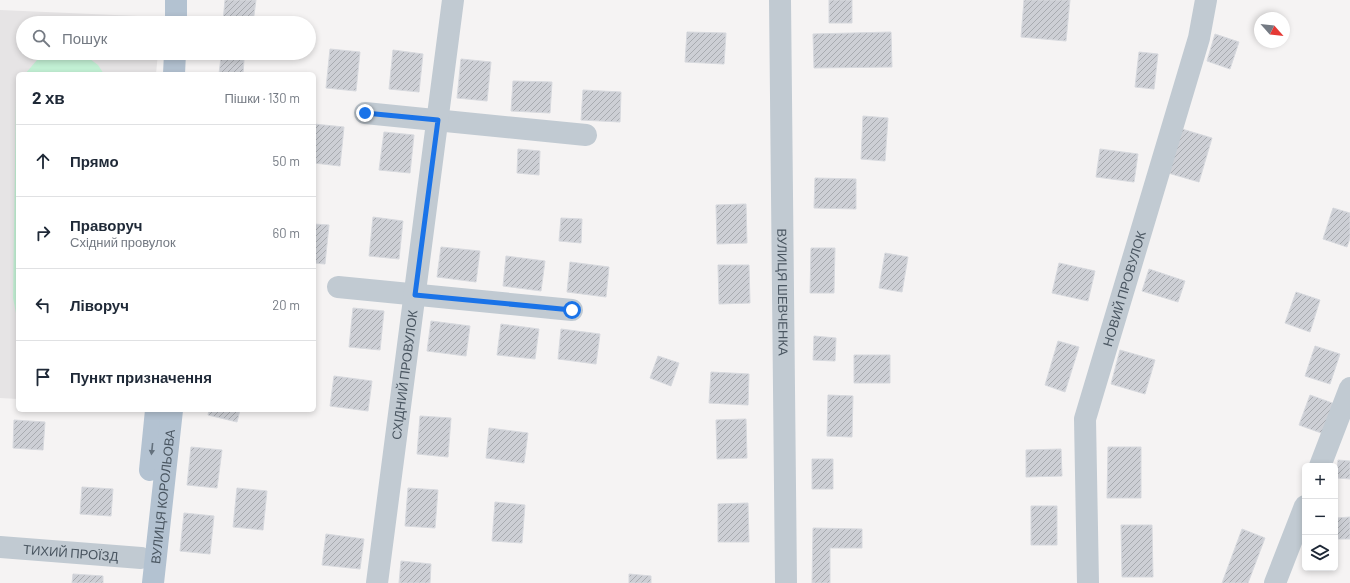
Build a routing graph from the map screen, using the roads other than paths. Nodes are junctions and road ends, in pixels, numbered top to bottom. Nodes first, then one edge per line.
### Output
1 (176, 0) edge
2 (191, 0) edge
3 (453, 0) edge
4 (780, 0) edge
5 (1206, 0) edge
6 (176, 16) edge
7 (190, 16) edge
8 (175, 60) edge
9 (190, 60) edge
10 (174, 72) edge
11 (189, 72) edge
12 (365, 113) dead end
13 (438, 120) junction
14 (586, 135) dead end
15 (338, 287) dead end
16 (415, 295) junction
17 (572, 310) dead end
18 (1350, 388) edge
19 (156, 412) edge
20 (172, 412) edge
21 (1321, 463) edge
22 (1302, 514) edge
23 (0, 547) edge
24 (141, 558) junction
25 (138, 583) edge
26 (153, 583) edge
27 (377, 583) edge
28 (786, 583) edge
29 (1088, 583) edge
30 (1275, 583) edge

1 - 6 main road
2 - 7 main road
3 - 13 street, СХІДНИЙ ПРОВУЛОК
4 - 28 street, ВУЛИЦЯ ШЕВЧЕНКА
5 - 29 street, НОВИЙ ПРОВУЛОК
8 - 10 main road
9 - 11 main road
12 - 13 street
13 - 14 street
13 - 16 street, СХІДНИЙ ПРОВУЛОК
15 - 16 street
16 - 17 street
16 - 27 street, СХІДНИЙ ПРОВУЛОК
18 - 21 street
19 -> 24 main road, ВУЛИЦЯ КОРОЛЬОВА
20 - 26 main road, ВУЛИЦЯ КОРОЛЬОВА
22 - 30 street
23 - 24 street, ТИХИЙ ПРОЇЗД
24 - 25 main road, ВУЛИЦЯ КОРОЛЬОВА

